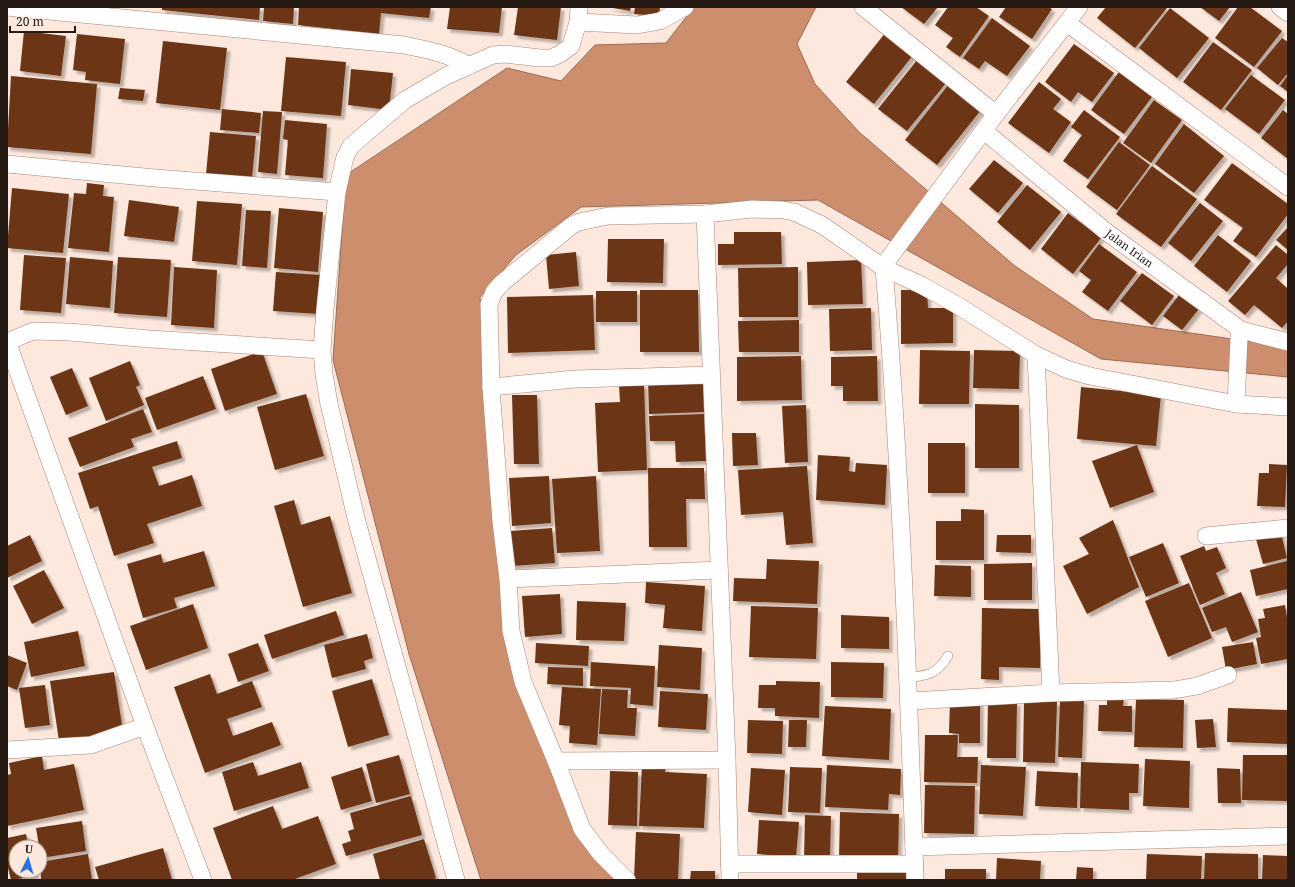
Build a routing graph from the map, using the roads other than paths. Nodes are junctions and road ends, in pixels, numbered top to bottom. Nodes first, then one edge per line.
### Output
1 (7, 7) edge
2 (685, 7) edge
3 (863, 7) edge
4 (1079, 7) edge
5 (1280, 7) edge
6 (1288, 13) edge
7 (578, 14) edge
8 (1067, 23) junction
9 (469, 66) junction
10 (996, 114) junction
11 (984, 131) junction
12 (7, 164) edge
13 (1288, 187) edge
14 (337, 192) junction
15 (706, 214) junction
16 (887, 263) junction
17 (1240, 334) junction
18 (7, 341) edge
19 (1288, 342) edge
20 (322, 350) junction
21 (1036, 355) junction
22 (711, 375) junction
23 (491, 387) junction
24 (1237, 399) junction
25 (1288, 407) edge
26 (1288, 528) edge
27 (1206, 536) dead end
28 (719, 570) junction
29 (508, 579) junction
30 (948, 656) dead end
31 (1228, 675) dead end
32 (907, 678) junction
33 (1051, 694) junction
34 (910, 701) junction
35 (145, 726) junction
36 (7, 750) edge
37 (556, 760) junction
38 (727, 760) junction
39 (1288, 836) edge
40 (915, 864) edge
41 (730, 872) edge
42 (203, 880) edge
43 (456, 880) edge
44 (627, 880) edge

1 - 9 street
2 - 7 street
3 - 10 street
4 - 8 street
5 - 6 street
7 - 9 street
8 - 10 street
8 - 13 street
9 - 14 street
10 - 11 street
11 - 16 street
11 - 17 street, Jalan Irian
12 - 14 street
14 - 20 street
15 - 16 street
15 - 22 street
15 - 23 street
16 - 21 street
16 - 32 street
17 - 19 street, Jalan Irian
17 - 24 street
18 - 20 street
18 - 35 street
20 - 43 street
21 - 24 street
21 - 33 street
22 - 23 street
22 - 28 street
23 - 29 street
24 - 25 street
26 - 27 street
28 - 29 street
28 - 38 street
29 - 37 street
30 - 32 lane
31 - 33 street
32 - 34 street
33 - 34 street
34 - 40 street
35 - 36 street
35 - 42 street
37 - 38 street
37 - 44 street
38 - 41 street
39 - 40 street
40 - 41 street

